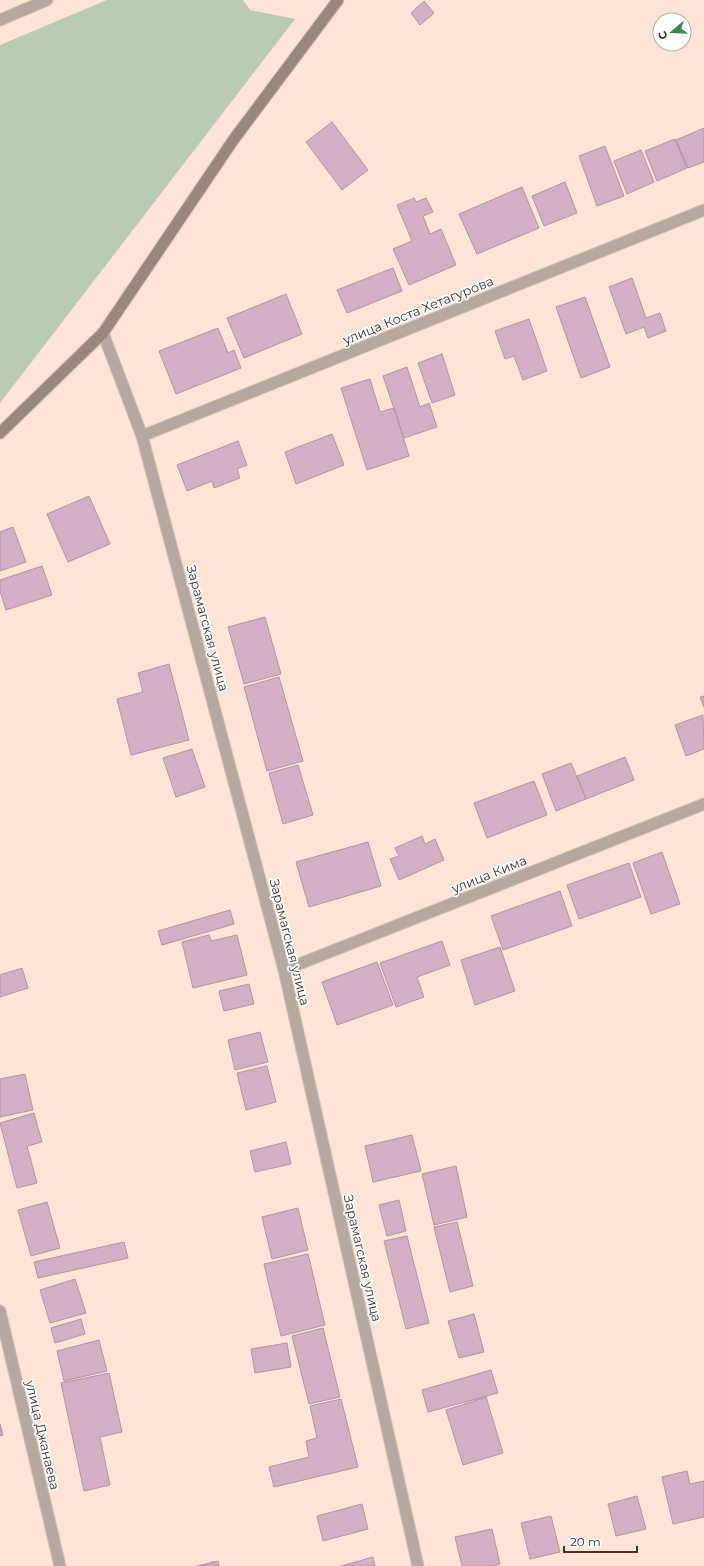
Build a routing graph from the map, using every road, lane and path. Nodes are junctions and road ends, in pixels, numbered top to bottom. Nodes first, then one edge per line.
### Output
1 (47, 0) edge
2 (338, 0) edge
3 (0, 20) edge
4 (704, 210) edge
5 (102, 333) junction
6 (0, 434) edge
7 (142, 436) junction
8 (704, 804) edge
9 (284, 970) junction
10 (0, 1311) edge
11 (60, 1566) edge
12 (418, 1566) edge

1 - 3 street
2 - 5 main road
4 - 7 street, улица Коста Хетагурова
5 - 6 main road
5 - 7 street, Зарамагская улица
7 - 9 street, Зарамагская улица
8 - 9 street, улица Кима
9 - 12 street, Зарамагская улица
10 - 11 street, улица Джанаева

